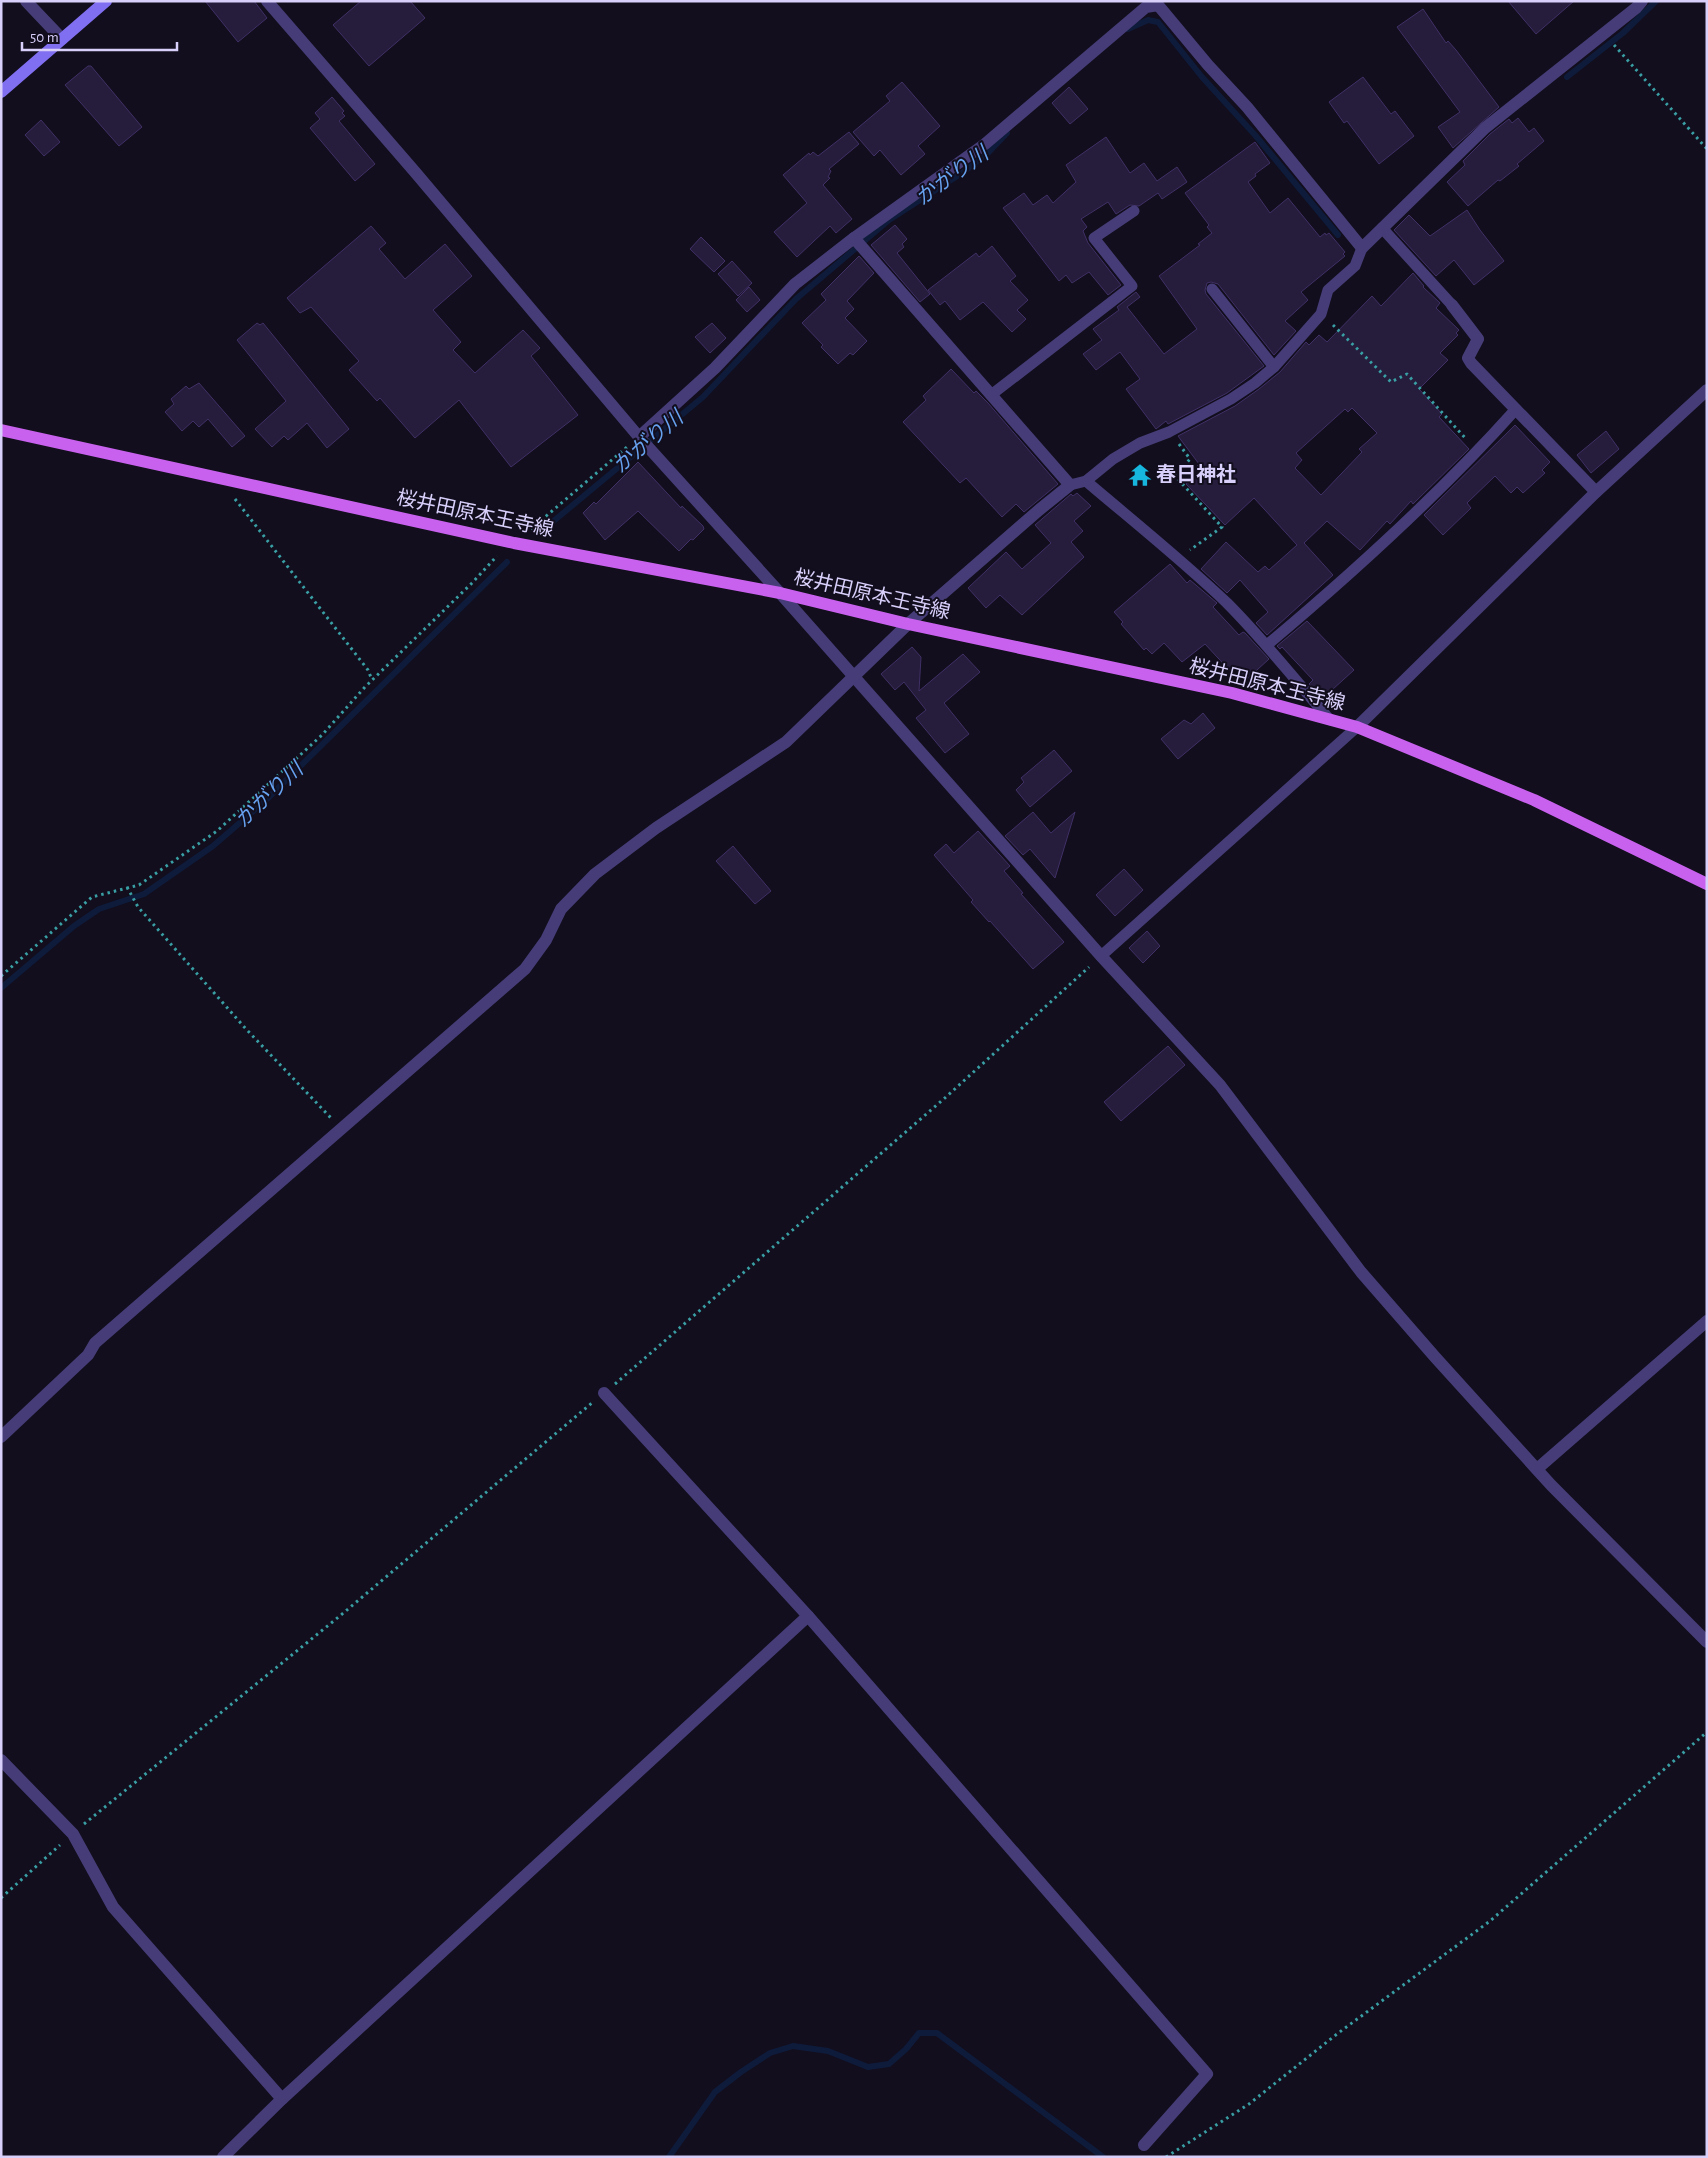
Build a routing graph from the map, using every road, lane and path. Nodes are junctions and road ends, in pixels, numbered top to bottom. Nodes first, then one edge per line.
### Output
1 (26, 1) edge
2 (106, 1) edge
3 (267, 1) edge
4 (1642, 1) edge
5 (1156, 3) edge
6 (1604, 34) junction
7 (62, 39) junction
8 (1, 92) edge
9 (1707, 149) edge
10 (1134, 212) dead end
11 (1382, 228) junction
12 (854, 238) junction
13 (1362, 248) junction
14 (1212, 289) dead end
15 (1452, 305) joint
16 (1321, 314) junction
17 (1274, 367) junction
18 (1707, 390) edge
19 (991, 394) junction
20 (1516, 408) junction
21 (1, 430) edge
22 (1169, 432) junction
23 (639, 437) junction
24 (1478, 452) junction
25 (218, 477) junction
26 (1086, 481) junction
27 (1070, 485) junction
28 (1596, 492) junction
29 (514, 543) junction
30 (1178, 558) junction
31 (780, 593) junction
32 (908, 624) junction
33 (1267, 646) junction
34 (852, 676) junction
35 (372, 680) junction
36 (1330, 720) junction
37 (1357, 727) junction
38 (1707, 884) edge
39 (126, 887) junction
40 (1102, 956) junction
41 (1, 976) edge
42 (346, 1123) junction
43 (1707, 1321) edge
44 (604, 1393) junction
45 (1, 1437) edge
46 (1537, 1468) junction
47 (808, 1616) junction
48 (1707, 1642) edge
49 (1707, 1732) edge
50 (1, 1760) edge
51 (73, 1834) junction
52 (1, 1898) edge
53 (282, 2099) junction
54 (1144, 2145) dead end
55 (223, 2157) edge
56 (1166, 2157) edge

1 - 7 street
2 - 7 street
3 - 23 street
4 - 6 street
5 - 12 street
5 - 13 street
6 - 9 path
6 - 11 street
7 - 8 street
10 - 19 lane
11 - 13 street
11 - 15 lane
12 - 19 street
12 - 23 street
13 - 16 lane
14 - 17 lane
15 - 20 street
16 - 17 lane
16 - 24 path
17 - 22 lane
18 - 28 street
19 - 27 street
20 - 24 lane
20 - 28 street
21 - 25 main road, 桜井田原本王寺線
22 - 26 lane
22 - 30 path
23 - 29 path
23 - 31 street
24 - 33 lane
25 - 29 main road, 桜井田原本王寺線
25 - 35 path
26 - 27 lane
26 - 30 lane
27 - 32 street
28 - 37 street
29 - 31 main road, 桜井田原本王寺線
29 - 35 path
30 - 33 lane
31 - 32 main road, 桜井田原本王寺線
31 - 34 street
32 - 34 street
32 - 36 main road, 桜井田原本王寺線
33 - 36 lane
34 - 40 street
34 - 42 street
35 - 39 path
36 - 37 main road, 桜井田原本王寺線
37 - 38 main road, 桜井田原本王寺線
37 - 40 lane
39 - 41 path
39 - 42 path
40 - 44 path
40 - 46 street
42 - 45 street
43 - 46 street
44 - 47 street
44 - 51 path
46 - 48 street
47 - 53 street
47 - 54 street
49 - 56 path
50 - 51 street
51 - 52 path
51 - 53 street
53 - 55 street

